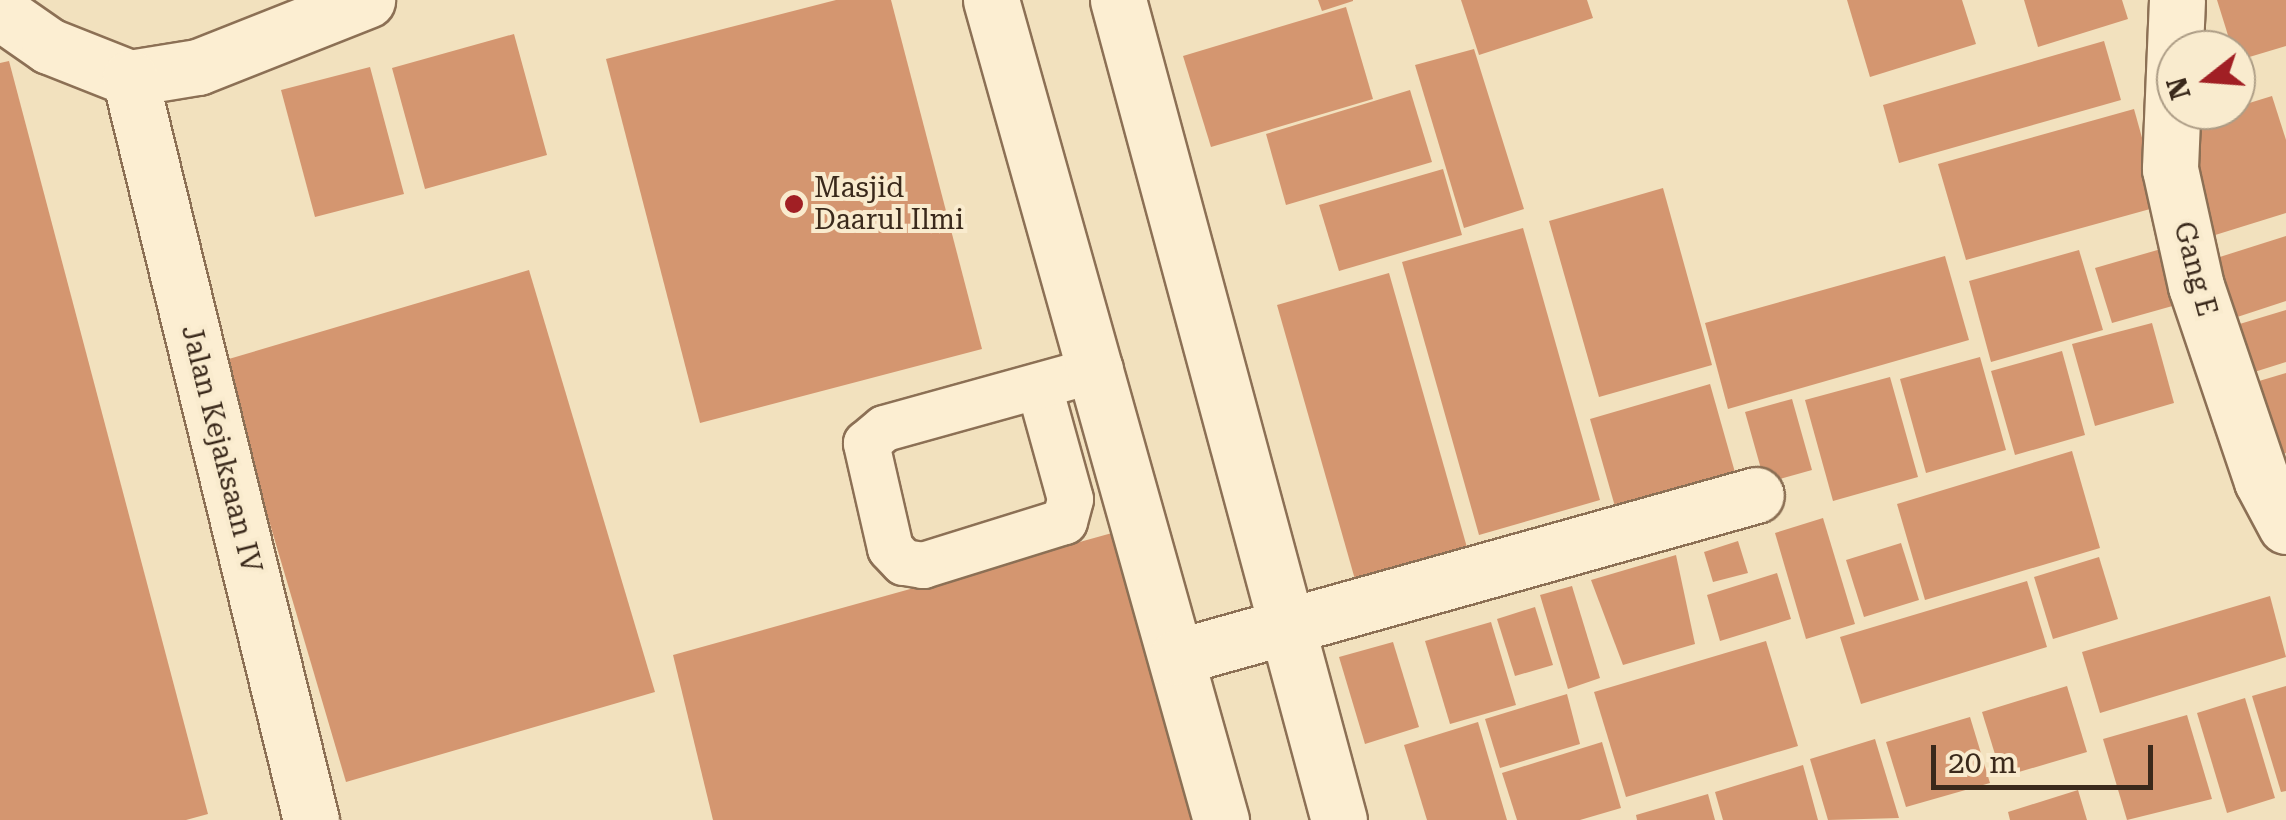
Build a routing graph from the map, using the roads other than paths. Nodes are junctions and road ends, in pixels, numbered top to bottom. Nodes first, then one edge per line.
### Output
1 (368, 0) edge
2 (991, 0) edge
3 (1118, 0) edge
4 (2177, 0) edge
5 (0, 12) edge
6 (130, 78) junction
7 (1100, 368) junction
8 (1040, 387) junction
9 (1756, 495) dead end
10 (2286, 526) edge
11 (1288, 628) junction
12 (1177, 656) junction
13 (311, 820) edge
14 (1221, 820) edge
15 (1339, 820) edge

1 - 6 street
2 - 7 street
3 - 11 street
4 - 10 street, Gang E
5 - 6 street
6 - 13 street, Jalan Kejaksaan IV
7 - 8 lane
7 - 12 street
8 - 8 lane
9 - 11 street
11 - 12 street
11 - 15 street
12 - 14 street

